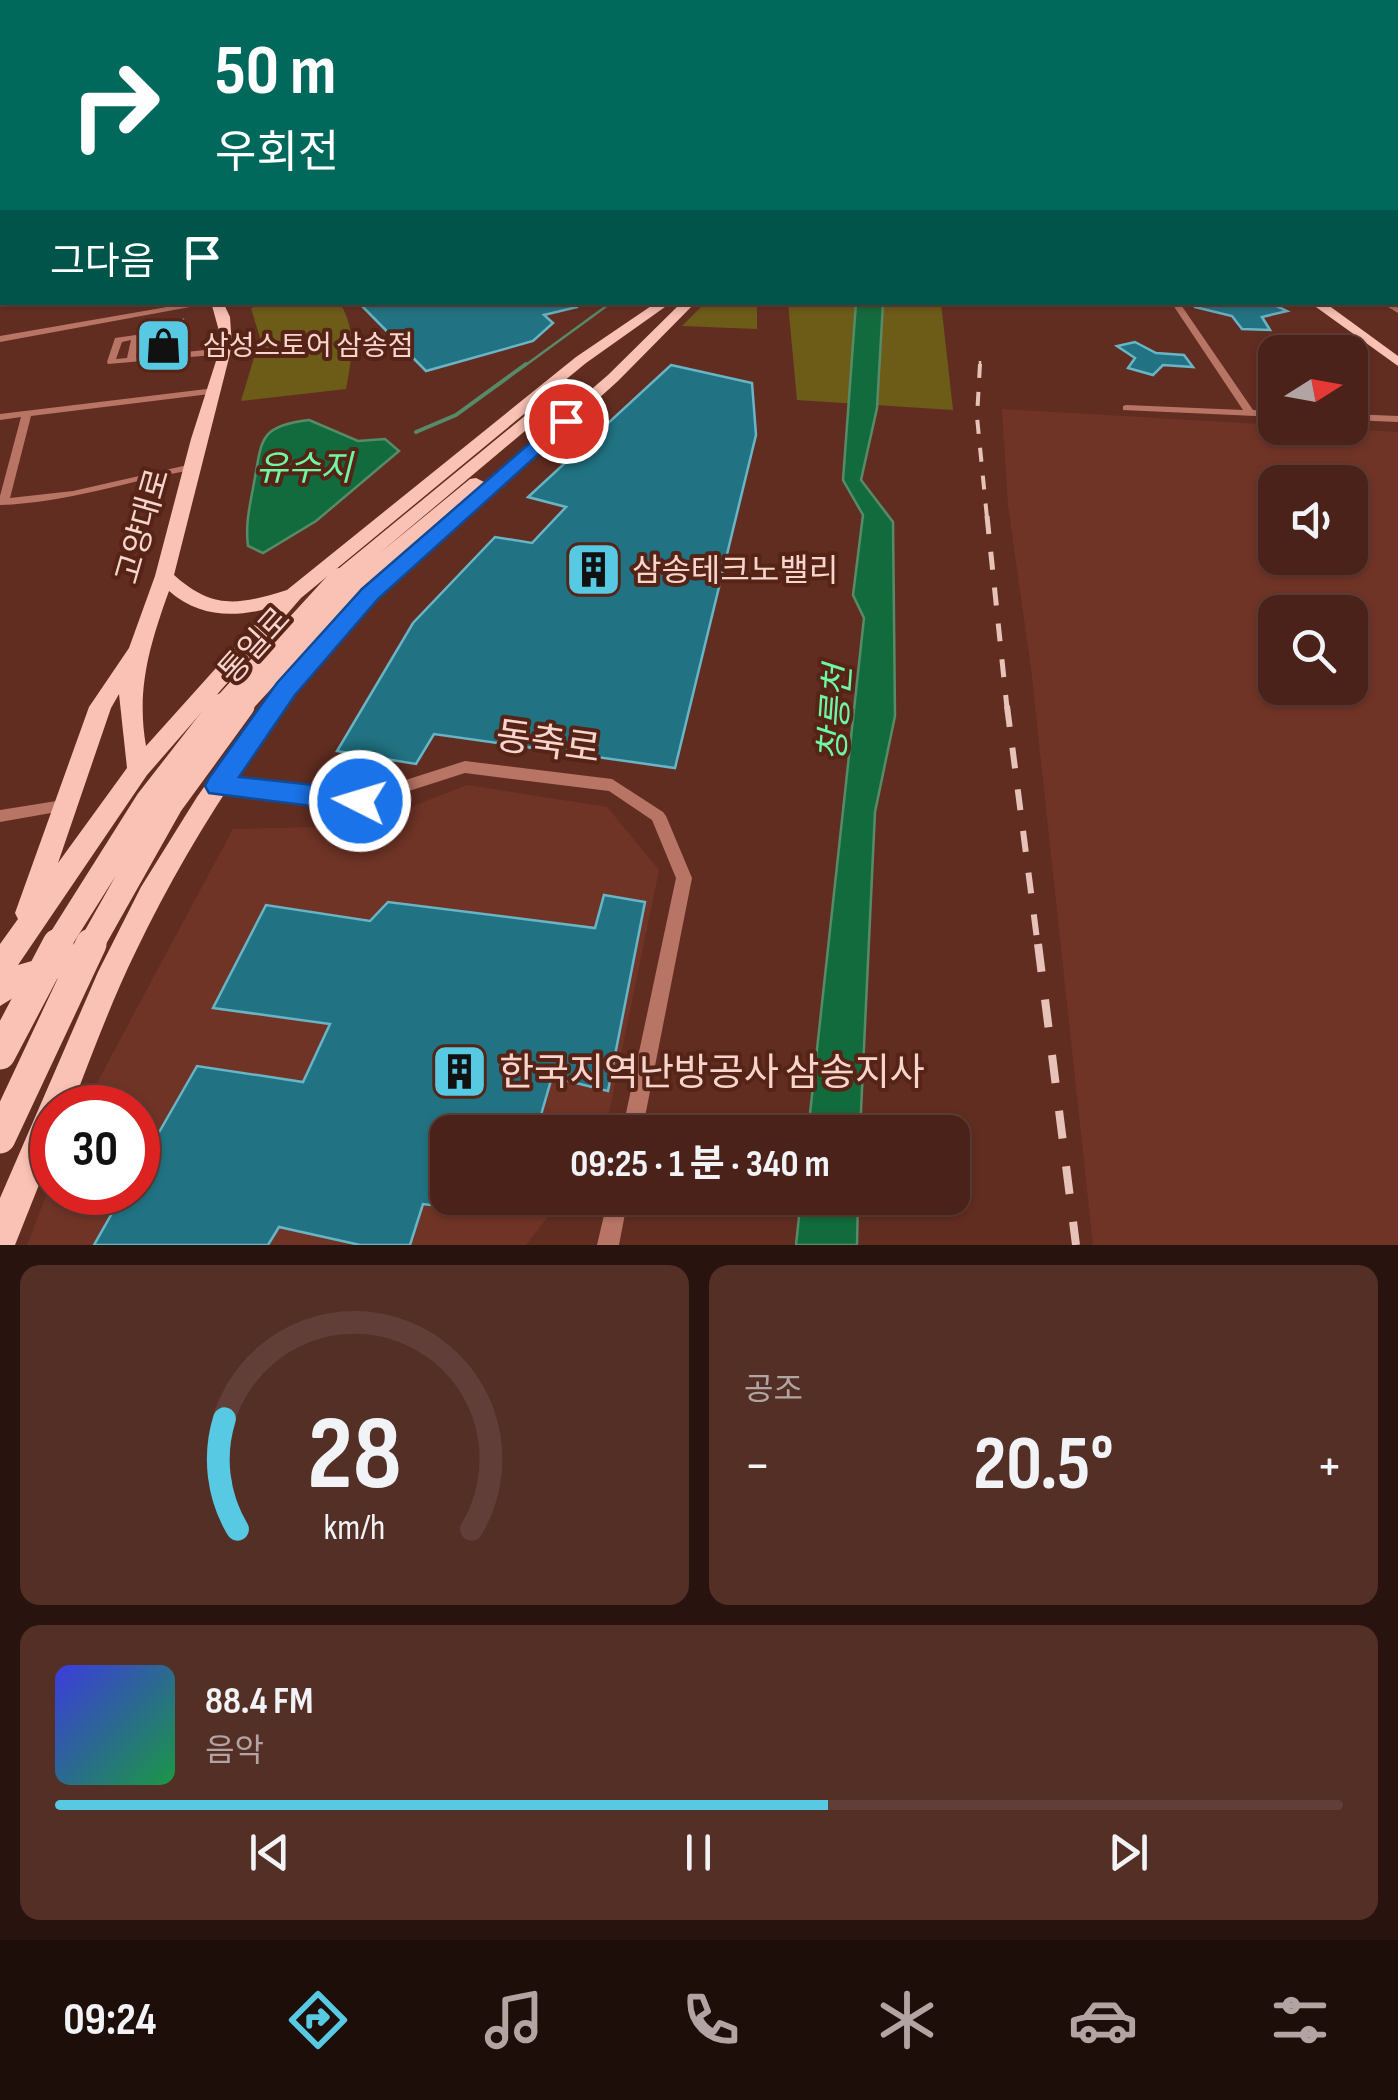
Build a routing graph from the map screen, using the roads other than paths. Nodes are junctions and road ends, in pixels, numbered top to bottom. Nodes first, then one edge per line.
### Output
1 (206, 305) edge
2 (223, 305) edge
3 (664, 305) edge
4 (666, 305) edge
5 (686, 305) edge
6 (687, 305) edge
7 (1177, 305) edge
8 (1319, 305) edge
9 (2, 337) edge
10 (225, 351) junction
11 (131, 360) dead end
12 (1398, 362) edge
13 (214, 391) junction
14 (1126, 408) dead end
15 (27, 413) junction
16 (1250, 413) junction
17 (1258, 413) edge
18 (0, 417) edge
19 (1368, 418) edge
20 (1398, 419) edge
21 (192, 467) junction
22 (2, 501) edge
23 (164, 576) junction
24 (345, 583) junction
25 (294, 594) junction
26 (141, 640) junction
27 (139, 770) junction
28 (218, 786) junction
29 (63, 806) junction
30 (0, 816) edge
31 (21, 934) junction
32 (0, 967) edge
33 (0, 992) edge
34 (104, 995) junction
35 (0, 1054) edge
36 (65, 1085) edge
37 (635, 1115) edge
38 (0, 1138) edge
39 (30, 1168) edge
40 (614, 1215) edge
41 (0, 1239) edge
42 (608, 1245) edge

1 - 9 street
2 - 10 main road, 고양대로
3 - 25 main road
4 - 24 main road, 통일로
5 - 24 main road, 통일로
6 - 28 main road
7 - 16 street
8 - 12 main road
10 - 11 street
10 - 13 main road, 고양대로
13 - 15 street
13 - 21 main road, 고양대로
14 - 16 street
15 - 18 street
15 - 22 street
16 - 17 street
19 - 20 street
21 - 22 street
21 - 23 main road, 고양대로
23 - 25 main road
23 - 26 main road, 고양대로
24 - 35 main road, 통일로, bridge
24 - 38 main road, 통일로, bridge
25 - 27 main road
26 - 27 main road, 고양대로
26 - 29 main road
27 - 28 main road
27 - 31 main road
28 - 34 main road
28 - 37 street, 동축로
29 - 30 street
29 - 31 main road
31 - 32 main road
33 - 34 main road
34 - 36 main road
39 - 41 main road
40 - 42 street

